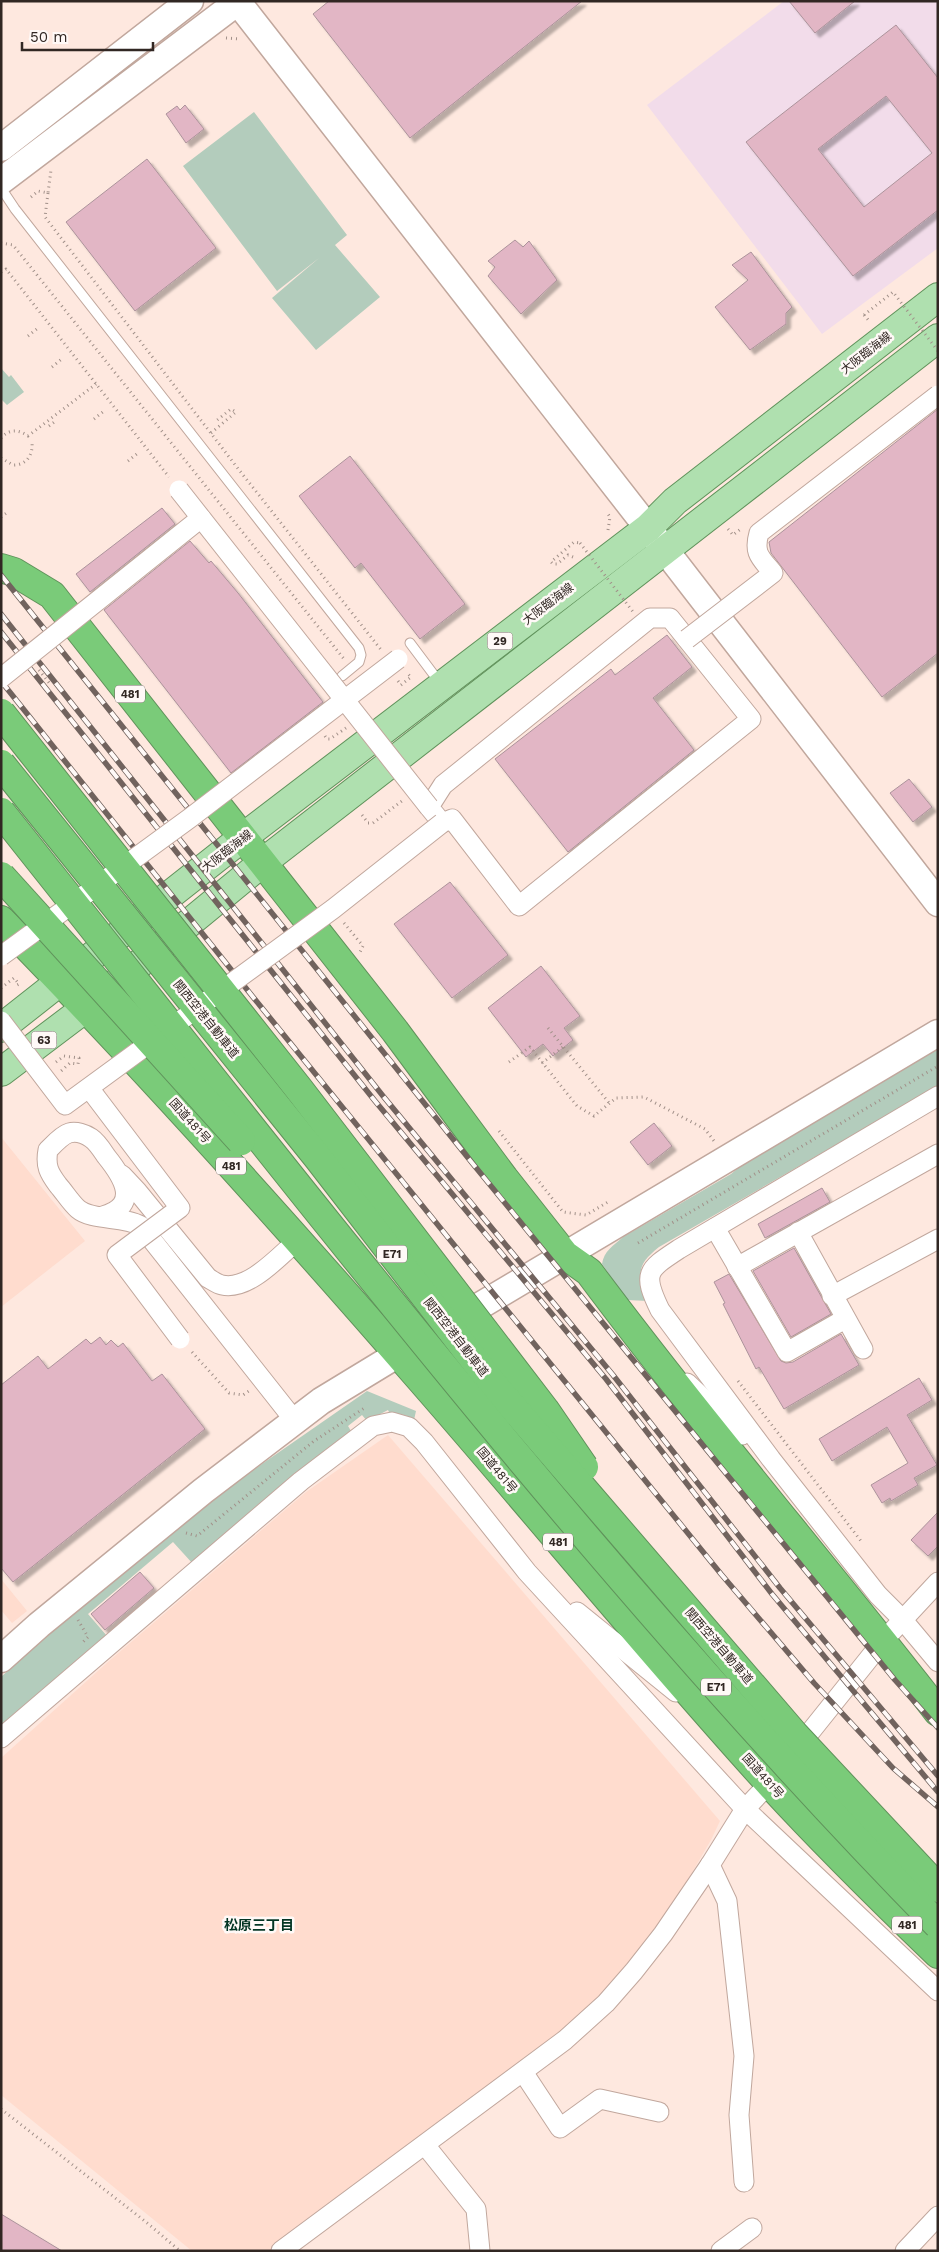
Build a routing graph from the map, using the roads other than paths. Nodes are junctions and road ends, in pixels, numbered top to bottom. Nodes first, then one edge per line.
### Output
1 (190, 1) edge
2 (238, 2) edge
3 (1, 148) edge
4 (1, 181) edge
5 (1, 188) edge
6 (938, 297) edge
7 (938, 338) edge
8 (938, 395) edge
9 (179, 490) road end
10 (201, 518) junction
11 (648, 528) junction
12 (664, 550) junction
13 (1, 568) edge
14 (687, 640) junction
15 (410, 644) dead end
16 (392, 657) road end
17 (342, 676) dead end
18 (1, 678) edge
19 (442, 685) junction
20 (343, 699) junction
21 (1, 713) edge
22 (1, 764) edge
23 (429, 807) junction
24 (1, 812) edge
25 (442, 823) junction
26 (242, 838) junction
27 (262, 863) junction
28 (1, 876) edge
29 (938, 903) edge
30 (1, 920) edge
31 (1, 956) edge
32 (61, 982) junction
33 (87, 1007) junction
34 (1, 1021) edge
35 (1, 1028) edge
36 (938, 1033) edge
37 (1, 1072) edge
38 (89, 1088) junction
39 (938, 1096) edge
40 (938, 1154) edge
41 (120, 1172) junction
42 (103, 1216) junction
43 (715, 1228) junction
44 (798, 1232) junction
45 (938, 1239) edge
46 (298, 1240) junction
47 (565, 1255) junction
48 (737, 1267) junction
49 (832, 1296) junction
50 (845, 1319) junction
51 (180, 1339) road end
52 (863, 1349) dead end
53 (398, 1354) junction
54 (655, 1357) junction
55 (295, 1421) junction
56 (504, 1441) junction
57 (771, 1459) junction
58 (623, 1533) junction
59 (527, 1572) junction
60 (938, 1582) edge
61 (902, 1619) junction
62 (883, 1641) junction
63 (1, 1659) edge
64 (938, 1662) edge
65 (938, 1712) edge
66 (720, 1728) junction
67 (1, 1738) edge
68 (770, 1784) junction
69 (745, 1808) junction
70 (710, 1865) junction
71 (938, 1888) edge
72 (877, 1895) junction
73 (938, 1924) edge
74 (938, 1954) edge
75 (938, 1977) edge
76 (938, 1991) edge
77 (523, 2072) junction
78 (659, 2112) dead end
79 (425, 2145) junction
80 (744, 2182) dead end
81 (938, 2216) edge
82 (752, 2228) dead end
83 (281, 2251) edge
84 (480, 2251) edge
85 (721, 2251) edge
86 (905, 2251) edge

1 - 3 street
2 - 4 street
2 - 11 street
5 - 17 lane
6 - 11 main road, 大阪臨海線 / 29
7 - 12 main road, 29
8 - 14 street, bridge
9 - 10 street, bridge
10 - 18 street, bridge
10 - 20 street, bridge
11 - 12 street
11 - 19 main road, 大阪臨海線 / 29
12 - 27 main road, 29
12 - 29 street
13 - 26 highway, 481
14 - 23 street
14 - 25 street
15 - 19 lane
16 - 20 street, bridge
19 - 26 main road, 大阪臨海線 / 29
20 - 23 street, bridge
20 - 31 street, bridge
21 - 58 highway, bridge
22 - 58 highway, 関西空港自動車道 / E71, bridge
23 - 25 street
24 - 56 highway, E71, bridge
25 - 38 street, bridge
26 - 27 highway, 481
26 - 32 main road, 大阪臨海線 / 29
27 - 33 main road, 29
27 - 47 highway, 481
28 - 56 highway, bridge
30 - 32 highway, 481
32 - 33 highway, 国道481号 / 481
32 - 35 main road, 大阪臨海線
33 - 37 main road, 63
33 - 46 highway, 国道481号 / 481
34 - 38 street, bridge
36 - 47 street
38 - 51 street, bridge
39 - 43 street
40 - 44 street
41 - 42 street
41 - 42 street
41 - 46 street
42 - 55 street
43 - 48 street
43 - 57 street
44 - 48 street
44 - 49 street
45 - 49 street
46 - 53 highway, 国道481号 / 481
47 - 53 street
47 - 54 highway, 481
48 - 50 street
49 - 50 street
50 - 52 street
53 - 55 street
53 - 66 highway, 国道481号 / 481
54 - 57 street
54 - 62 highway, 481
55 - 63 street
56 - 73 highway, E71, bridge
57 - 61 street
58 - 71 highway, 関西空港自動車道 / E71, bridge
59 - 66 street
59 - 67 street
59 - 69 street
60 - 61 street
61 - 62 street
61 - 64 street
62 - 65 highway, 481
62 - 68 street
66 - 68 highway, 国道481号 / 481
68 - 69 street
68 - 72 highway, 国道481号 / 481
69 - 70 street
69 - 76 street
70 - 77 street
70 - 80 street
72 - 74 highway, 国道481号 / 481
72 - 75 street
77 - 78 street
77 - 79 street
79 - 83 street
79 - 84 street
81 - 86 street
82 - 85 street

